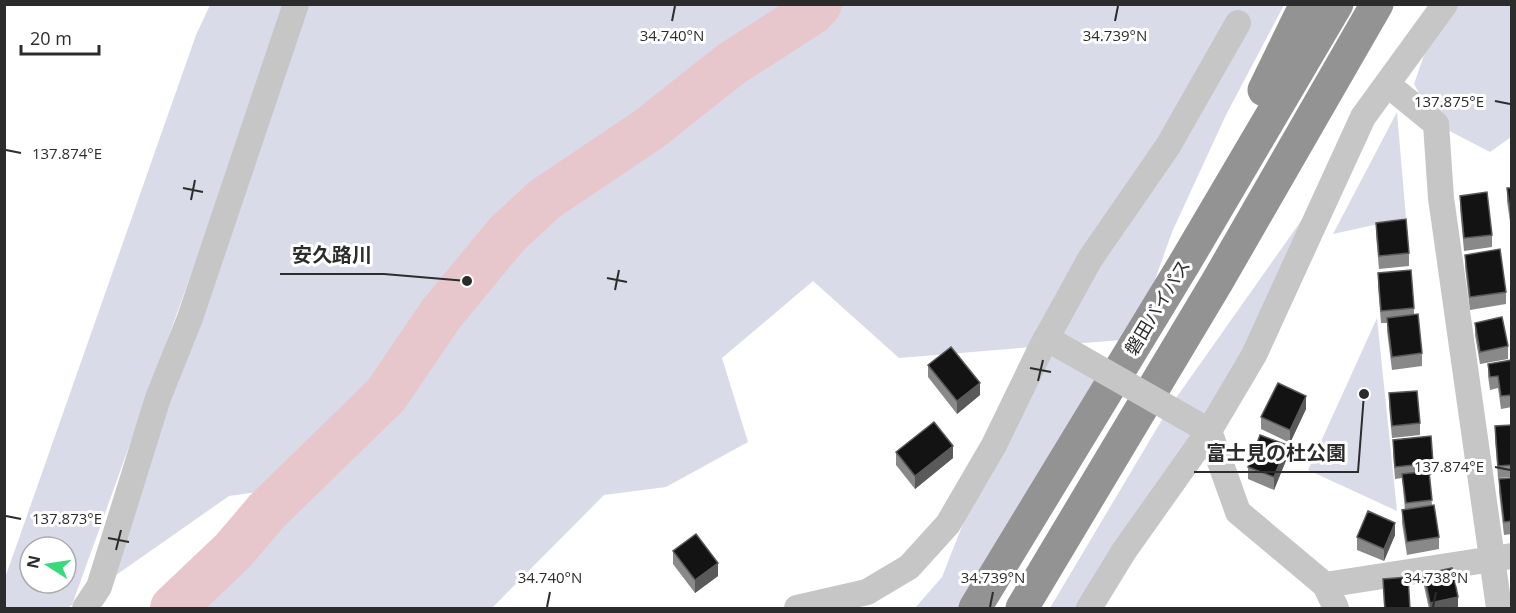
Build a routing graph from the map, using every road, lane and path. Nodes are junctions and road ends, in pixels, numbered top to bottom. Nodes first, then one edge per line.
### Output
1 (296, 4) edge
2 (1305, 4) edge
3 (1337, 4) edge
4 (1377, 4) edge
5 (1399, 4) edge
6 (1445, 4) edge
7 (1238, 23) dead end
8 (1387, 84) junction
9 (1184, 264) junction
10 (1217, 282) junction
11 (1046, 339) junction
12 (1209, 431) junction
13 (1501, 558) edge
14 (1325, 585) junction
15 (85, 609) edge
16 (797, 609) edge
17 (975, 609) edge
18 (1022, 609) edge
19 (1089, 609) edge
20 (1336, 609) edge
21 (1499, 609) edge

1 - 15 street
2 - 9 highway
3 - 9 highway, 磐田バイパス
4 - 10 highway
5 - 10 highway
6 - 8 street
7 - 11 street
8 - 12 street
8 - 13 street
9 - 17 highway, 磐田バイパス
10 - 18 highway
11 - 12 street, bridge
11 - 16 street
12 - 14 street
12 - 19 street
13 - 14 street
13 - 21 street
14 - 20 street

